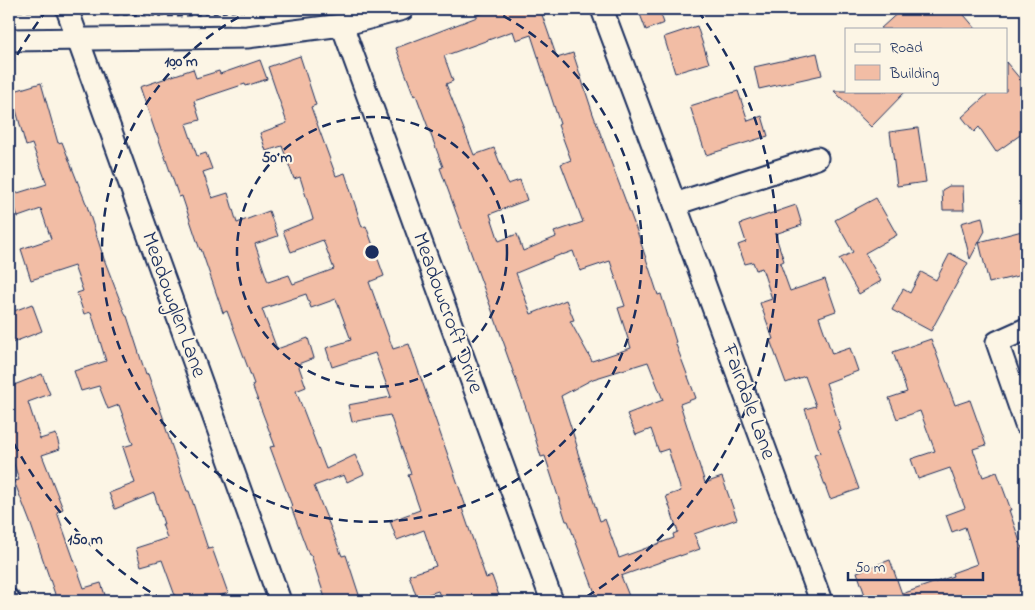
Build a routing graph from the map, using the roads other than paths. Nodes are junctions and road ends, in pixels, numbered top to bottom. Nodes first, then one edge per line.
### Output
1 (67, 9) edge
2 (404, 9) edge
3 (602, 9) edge
4 (342, 25) junction
5 (77, 39) junction
6 (9, 40) edge
7 (817, 158) dead end
8 (675, 204) junction
9 (1026, 329) edge
10 (1026, 425) edge
11 (280, 601) edge
12 (552, 601) edge
13 (821, 601) edge

1 - 5 street, Meadowglen Lane
2 - 4 street
3 - 8 street, Fairdale Lane
4 - 5 street
4 - 12 street, Meadowcroft Drive
5 - 6 street
5 - 11 street, Meadowglen Lane
7 - 8 street
8 - 13 street, Fairdale Lane
9 - 10 street

